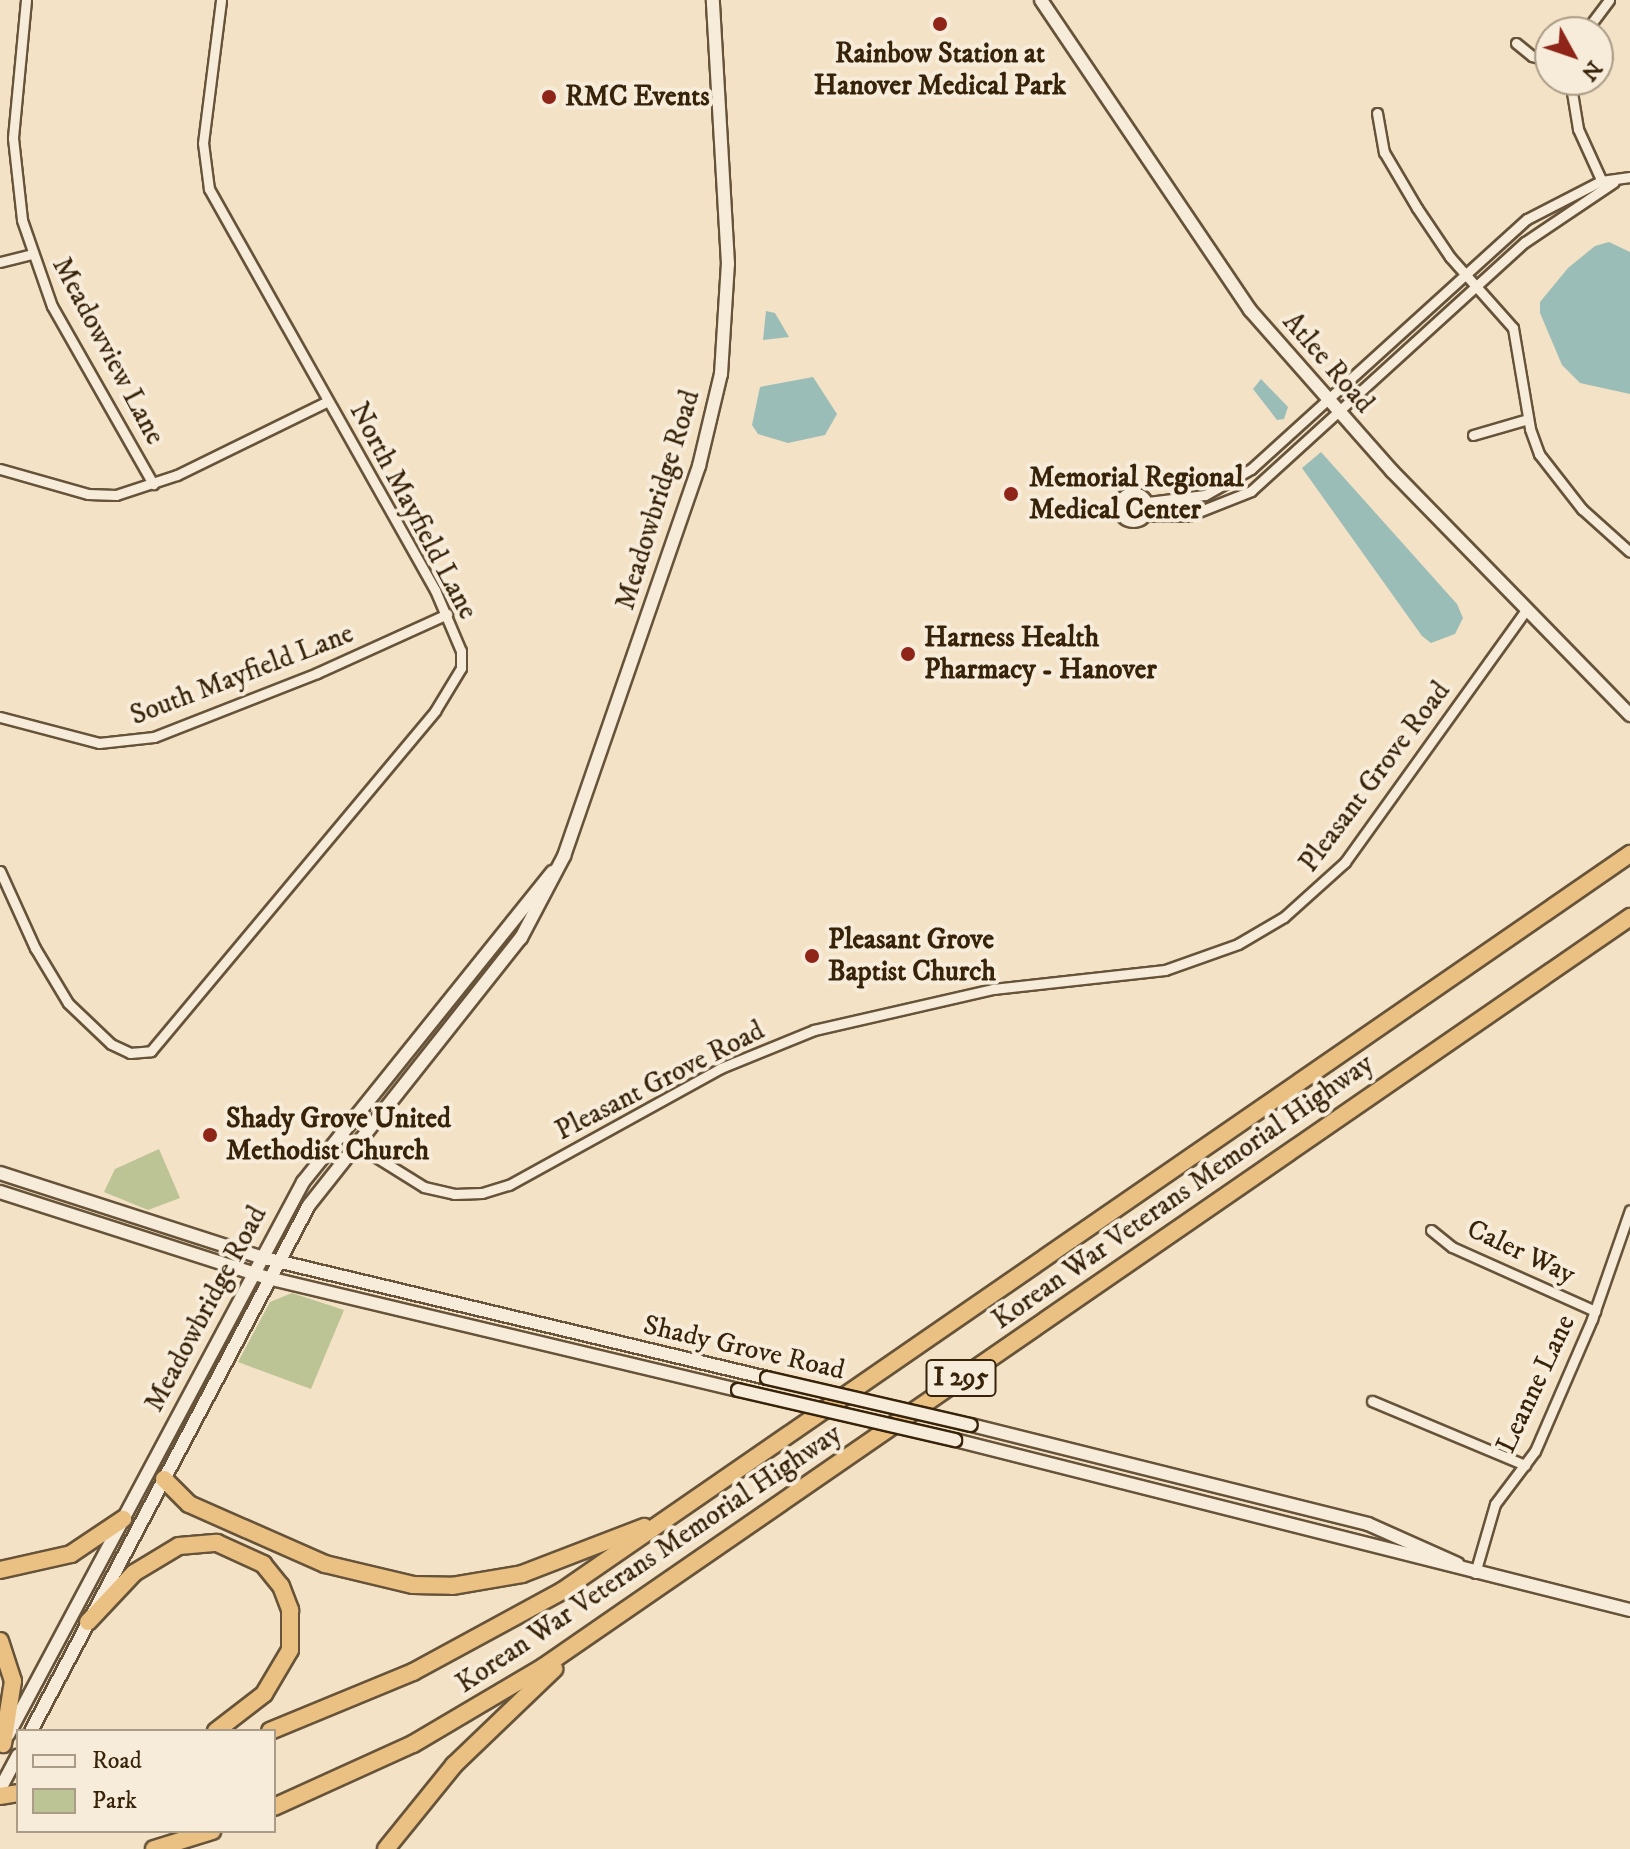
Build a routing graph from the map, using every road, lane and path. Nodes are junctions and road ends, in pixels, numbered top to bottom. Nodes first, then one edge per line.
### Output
1 (26, 0) edge
2 (221, 0) edge
3 (713, 0) edge
4 (1041, 0) edge
5 (1516, 43) dead end
6 (1534, 57) edge
7 (1573, 96) edge
8 (1377, 113) dead end
9 (1630, 177) edge
10 (1601, 181) junction
11 (1614, 182) junction
12 (1607, 192) junction
13 (31, 254) junction
14 (0, 262) edge
15 (1466, 273) junction
16 (1478, 286) junction
17 (1327, 400) junction
18 (328, 401) junction
19 (1340, 414) junction
20 (1528, 419) junction
21 (1473, 435) dead end
22 (0, 469) edge
23 (153, 484) junction
24 (1148, 502) junction
25 (1145, 516) junction
26 (1629, 548) edge
27 (1527, 609) junction
28 (447, 614) junction
29 (1630, 715) edge
30 (0, 717) edge
31 (1630, 854) edge
32 (564, 856) junction
33 (0, 871) edge
34 (1630, 917) edge
35 (339, 1134) junction
36 (353, 1144) junction
37 (0, 1173) edge
38 (0, 1192) edge
39 (1630, 1210) edge
40 (1431, 1230) dead end
41 (260, 1257) junction
42 (277, 1261) junction
43 (251, 1273) junction
44 (268, 1278) junction
45 (1595, 1311) junction
46 (1372, 1401) dead end
47 (1525, 1465) junction
48 (1140, 1467) junction
49 (164, 1479) junction
50 (1135, 1486) junction
51 (679, 1512) junction
52 (123, 1519) junction
53 (0, 1570) edge
54 (1475, 1573) junction
55 (1630, 1610) edge
56 (88, 1622) junction
57 (587, 1637) junction
58 (0, 1641) edge
59 (32, 1729) edge
60 (219, 1729) edge
61 (275, 1729) edge
62 (2, 1747) edge
63 (16, 1759) edge
64 (0, 1789) edge
65 (276, 1806) edge
66 (206, 1833) edge
67 (154, 1849) edge
68 (386, 1849) edge

1 - 13 street, Meadowview Lane
2 - 18 street, North Mayfield Lane
3 - 32 main road, Meadowbridge Road
4 - 17 main road, Atlee Road
5 - 6 street
7 - 10 street
8 - 15 street
9 - 11 street
10 - 11 street
10 - 12 street
10 - 15 street
11 - 12 street
12 - 16 street
13 - 14 street
13 - 23 street, Meadowview Lane
15 - 16 street
15 - 17 street
16 - 19 street
16 - 20 street
17 - 19 main road, Atlee Road
17 - 24 street
18 - 23 street
18 - 28 street, North Mayfield Lane
19 - 25 street
19 - 27 main road, Atlee Road
20 - 21 street
20 - 26 street
22 - 23 street
24 - 25 street
24 - 25 street
27 - 29 main road, Atlee Road
27 - 36 street, Pleasant Grove Road
28 - 30 street, South Mayfield Lane
28 - 33 street, North Mayfield Lane
31 - 51 highway, Korean War Veterans Memorial Highway / I 295
32 - 35 main road, Meadowbridge Road
32 - 36 main road, Meadowbridge Road
34 - 57 highway, Korean War Veterans Memorial Highway / I 295
35 - 36 street, Pleasant Grove Road
35 - 41 main road, Meadowbridge Road
36 - 42 main road, Meadowbridge Road
37 - 41 main road, Shady Grove Road
38 - 43 main road, Shady Grove Road
39 - 45 street, Leanne Lane
40 - 45 street, Caler Way
41 - 42 main road, Shady Grove Road
41 - 43 main road, Meadowbridge Road
42 - 44 main road, Meadowbridge Road
42 - 48 main road, Shady Grove Road, bridge
43 - 44 main road, Shady Grove Road
43 - 52 main road, Meadowbridge Road
44 - 49 main road, Meadowbridge Road
44 - 50 main road, Shady Grove Road, bridge
45 - 47 street, Leanne Lane
46 - 47 street
47 - 54 street, Leanne Lane
48 - 50 main road
48 - 54 main road, Shady Grove Road
49 - 51 highway
49 - 56 main road, Meadowbridge Road
50 - 54 main road, Shady Grove Road
51 - 61 highway, Korean War Veterans Memorial Highway / I 295
52 - 53 highway
52 - 62 main road, Meadowbridge Road
54 - 55 main road, Shady Grove Road
56 - 59 main road, Meadowbridge Road
56 - 60 highway
57 - 65 highway, Korean War Veterans Memorial Highway / I 295
57 - 68 highway
58 - 62 highway
63 - 64 main road
66 - 67 highway

